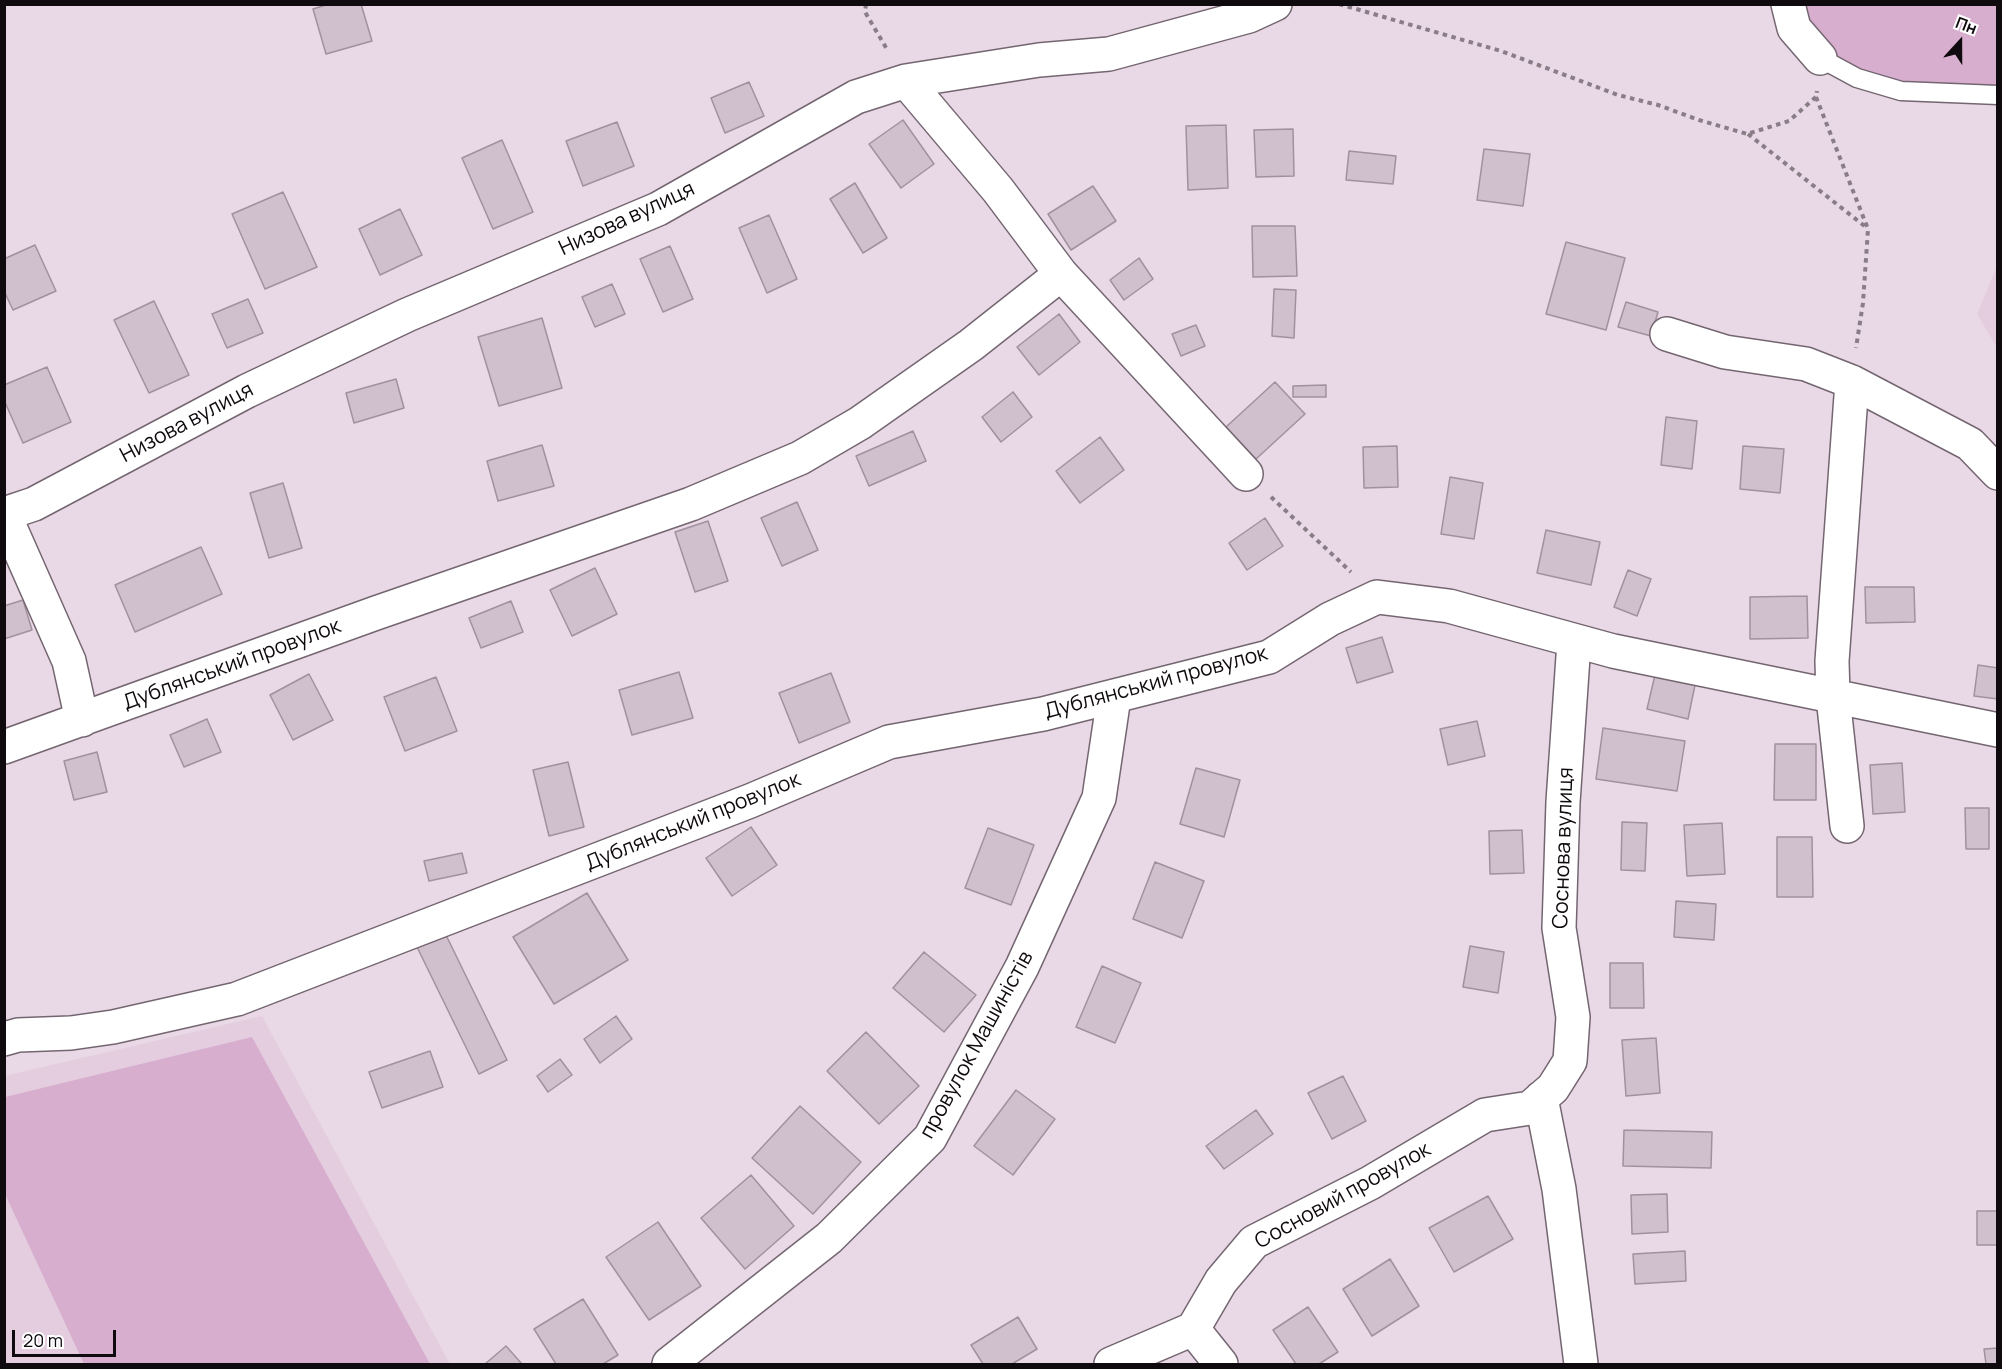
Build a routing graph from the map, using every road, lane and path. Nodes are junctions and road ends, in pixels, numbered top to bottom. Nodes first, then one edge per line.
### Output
1 (866, 4) edge
2 (1275, 4) edge
3 (1339, 4) edge
4 (1788, 4) edge
5 (1820, 58) junction
6 (906, 81) junction
7 (1998, 95) edge
8 (1816, 97) junction
9 (1748, 134) junction
10 (1869, 229) junction
11 (1061, 274) junction
12 (1667, 334) dead end
13 (1852, 382) junction
14 (1998, 473) edge
15 (1246, 474) joint
16 (5, 514) edge
17 (1377, 597) junction
18 (1574, 642) junction
19 (1114, 697) junction
20 (1833, 697) junction
21 (82, 720) junction
22 (1998, 730) edge
23 (4, 747) edge
24 (1847, 826) dead end
25 (4, 1039) edge
26 (1541, 1098) junction
27 (1193, 1329) junction
28 (669, 1365) edge
29 (1111, 1365) edge
30 (1221, 1365) edge
31 (1581, 1365) edge

1 - 6 path
2 - 6 street, Низова вулиця
3 - 9 path
4 - 5 street
5 - 7 lane
5 - 8 path
6 - 11 street
6 - 16 street, Низова вулиця
8 - 9 path
8 - 10 path
9 - 10 path
10 - 13 path
11 - 15 street
11 - 21 street, Дублянський провулок
12 - 13 street
13 - 14 street
13 - 20 street
15 - 17 path
16 - 21 street, Низова вулиця
17 - 18 street
17 - 19 street, Дублянський провулок
18 - 20 street
18 - 26 street, Соснова вулиця
19 - 25 street, Дублянський провулок
19 - 28 street, провулок Машиністів
20 - 22 street
20 - 24 street
21 - 23 street, Дублянський провулок
26 - 27 street, Сосновий провулок
26 - 31 street
27 - 29 street
27 - 30 street

